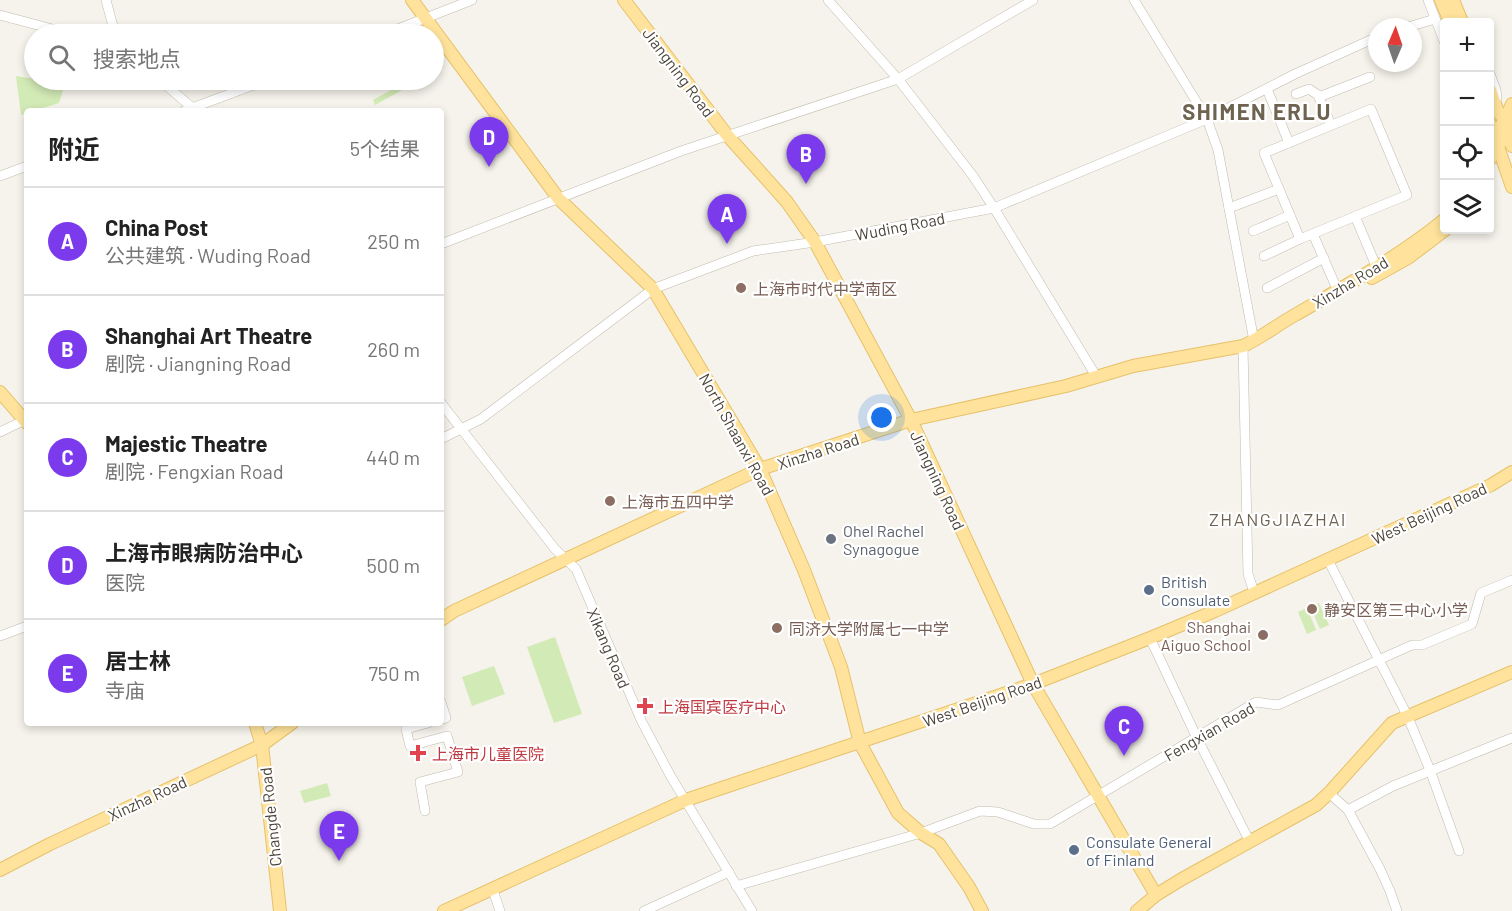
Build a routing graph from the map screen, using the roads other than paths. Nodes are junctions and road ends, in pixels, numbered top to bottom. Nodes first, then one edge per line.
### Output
1 (106, 0) edge
2 (412, 0) edge
3 (472, 0) edge
4 (624, 0) edge
5 (828, 0) edge
6 (1033, 0) edge
7 (1134, 0) edge
8 (1428, 0) edge
9 (1442, 0) edge
10 (1453, 0) edge
11 (1459, 0) edge
12 (0, 15) edge
13 (1449, 18) edge
14 (1460, 18) edge
15 (1466, 18) edge
16 (426, 19) junction
17 (1435, 19) junction
18 (1422, 23) edge
19 (34, 24) edge
20 (112, 24) edge
21 (412, 24) edge
22 (430, 24) edge
23 (1440, 31) edge
24 (1368, 41) edge
25 (444, 43) edge
26 (1370, 77) dead end
27 (898, 78) junction
28 (1494, 85) edge
29 (1267, 89) junction
30 (170, 90) edge
31 (242, 90) edge
32 (1296, 94) dead end
33 (1319, 98) junction
34 (1494, 104) edge
35 (1512, 104) edge
36 (189, 108) edge
37 (196, 108) edge
38 (1207, 118) junction
39 (1331, 125) junction
40 (1502, 131) edge
41 (727, 135) junction
42 (1289, 142) junction
43 (1494, 150) edge
44 (24, 167) edge
45 (1512, 168) edge
46 (0, 176) edge
47 (1512, 187) edge
48 (1279, 189) junction
49 (558, 198) junction
50 (994, 208) junction
51 (1229, 208) junction
52 (1290, 215) junction
53 (1355, 216) junction
54 (1440, 223) edge
55 (1253, 231) dead end
56 (1313, 234) junction
57 (1440, 234) edge
58 (1300, 239) junction
59 (814, 242) junction
60 (444, 243) edge
61 (1264, 256) dead end
62 (1324, 258) junction
63 (1376, 266) junction
64 (1267, 288) dead end
65 (653, 289) junction
66 (1337, 289) junction
67 (1248, 344) junction
68 (1096, 376) junction
69 (0, 392) edge
70 (444, 407) edge
71 (24, 418) edge
72 (910, 420) junction
73 (24, 421) edge
74 (460, 429) junction
75 (0, 432) edge
76 (444, 437) edge
77 (760, 469) junction
78 (1512, 472) edge
79 (565, 560) junction
80 (1328, 560) junction
81 (1512, 580) edge
82 (1254, 592) junction
83 (444, 618) edge
84 (24, 627) edge
85 (0, 636) edge
86 (1150, 638) junction
87 (1379, 660) junction
88 (1512, 672) edge
89 (1034, 684) junction
90 (1407, 715) junction
91 (256, 726) edge
92 (288, 726) edge
93 (417, 726) edge
94 (1197, 738) junction
95 (1512, 738) edge
96 (860, 743) junction
97 (262, 745) junction
98 (1430, 770) junction
99 (1329, 793) junction
100 (1099, 796) junction
101 (686, 800) junction
102 (1348, 810) junction
103 (425, 811) dead end
104 (921, 834) junction
105 (1250, 842) junction
106 (1459, 851) dead end
107 (0, 870) edge
108 (729, 872) junction
109 (736, 886) junction
110 (492, 890) junction
111 (1156, 895) junction
112 (280, 911) edge
113 (444, 911) edge
114 (500, 911) edge
115 (644, 911) edge
116 (752, 911) edge
117 (982, 911) edge
118 (1137, 911) edge
119 (1397, 911) edge

1 - 20 street
2 - 16 main road, North Shaanxi Road
3 - 16 street
4 - 41 main road, Jiangning Road
5 - 27 street
6 - 27 street
7 - 38 street
8 - 17 street
9 - 13 main road
10 - 14 main road
11 - 15 street
12 - 19 street
16 - 21 street
16 - 22 main road, North Shaanxi Road
17 - 18 street
17 - 23 street
24 - 29 street, Wuding Road
25 - 49 main road, North Shaanxi Road
26 - 33 street
27 - 41 street
27 - 50 street
28 - 40 street
29 - 38 street, Wuding Road
29 - 42 street
30 - 36 street
31 - 37 street
32 - 33 street
33 - 39 street
34 - 40 main road
35 - 40 main road
38 - 50 street, Wuding Road
38 - 51 street
39 - 42 street
39 - 53 street
40 - 43 main road
40 - 45 main road
40 - 47 main road
41 - 49 street
41 - 59 main road, Jiangning Road
42 - 48 street
44 - 46 street
48 - 51 street
48 - 52 street
49 - 60 street
49 - 65 main road, North Shaanxi Road
50 - 59 street, Wuding Road
50 - 68 street
51 - 67 street
52 - 55 street
52 - 58 street
53 - 56 street
53 - 63 street
54 - 63 main road, Xinzha Road
56 - 58 street
56 - 62 street
57 - 67 main road, Xinzha Road
58 - 61 street
59 - 65 street, Wuding Road
59 - 72 main road, Jiangning Road
62 - 64 street
62 - 66 street
63 - 66 main road, Xinzha Road
65 - 74 street, Wuding Road
65 - 77 main road, North Shaanxi Road
66 - 67 main road, Xinzha Road
67 - 68 main road, Xinzha Road
67 - 82 street
68 - 72 main road, Xinzha Road
69 - 71 main road
70 - 74 street, Xikang Road
72 - 77 main road, Xinzha Road
72 - 89 main road, Jiangning Road
73 - 75 street
74 - 76 street, Wuding Road
74 - 79 street, Xikang Road
77 - 79 main road, Xinzha Road
77 - 96 main road, North Shaanxi Road
78 - 80 main road, West Beijing Road
79 - 83 main road, Xinzha Road
79 - 101 street, Xikang Road
80 - 82 main road, West Beijing Road
80 - 87 street
81 - 87 street, Fengxian Road
82 - 86 main road, West Beijing Road
84 - 85 street
86 - 89 main road, West Beijing Road
86 - 94 street
87 - 90 street
87 - 94 street, Fengxian Road
88 - 90 main road
89 - 96 main road, West Beijing Road
89 - 100 main road, Jiangning Road
90 - 98 street
90 - 99 main road
91 - 97 main road, Changde Road
92 - 97 main road, Xinzha Road
93 - 103 street
94 - 100 street, Fengxian Road
94 - 105 street
95 - 98 street
96 - 101 main road, West Beijing Road
96 - 104 main road, North Shaanxi Road
97 - 107 main road, Xinzha Road
97 - 112 main road, Changde Road
98 - 102 street
98 - 106 street
99 - 102 street
99 - 105 main road
100 - 104 street, Fengxian Road
100 - 111 main road, Jiangning Road
101 - 108 street, Xikang Road
101 - 110 main road, West Beijing Road
102 - 119 street
104 - 109 street, Fengxian Road
104 - 117 main road, North Shaanxi Road
105 - 111 main road
108 - 109 street, Xikang Road
108 - 115 street
109 - 116 street, Xikang Road
110 - 113 main road, West Beijing Road
110 - 114 street
111 - 118 main road

